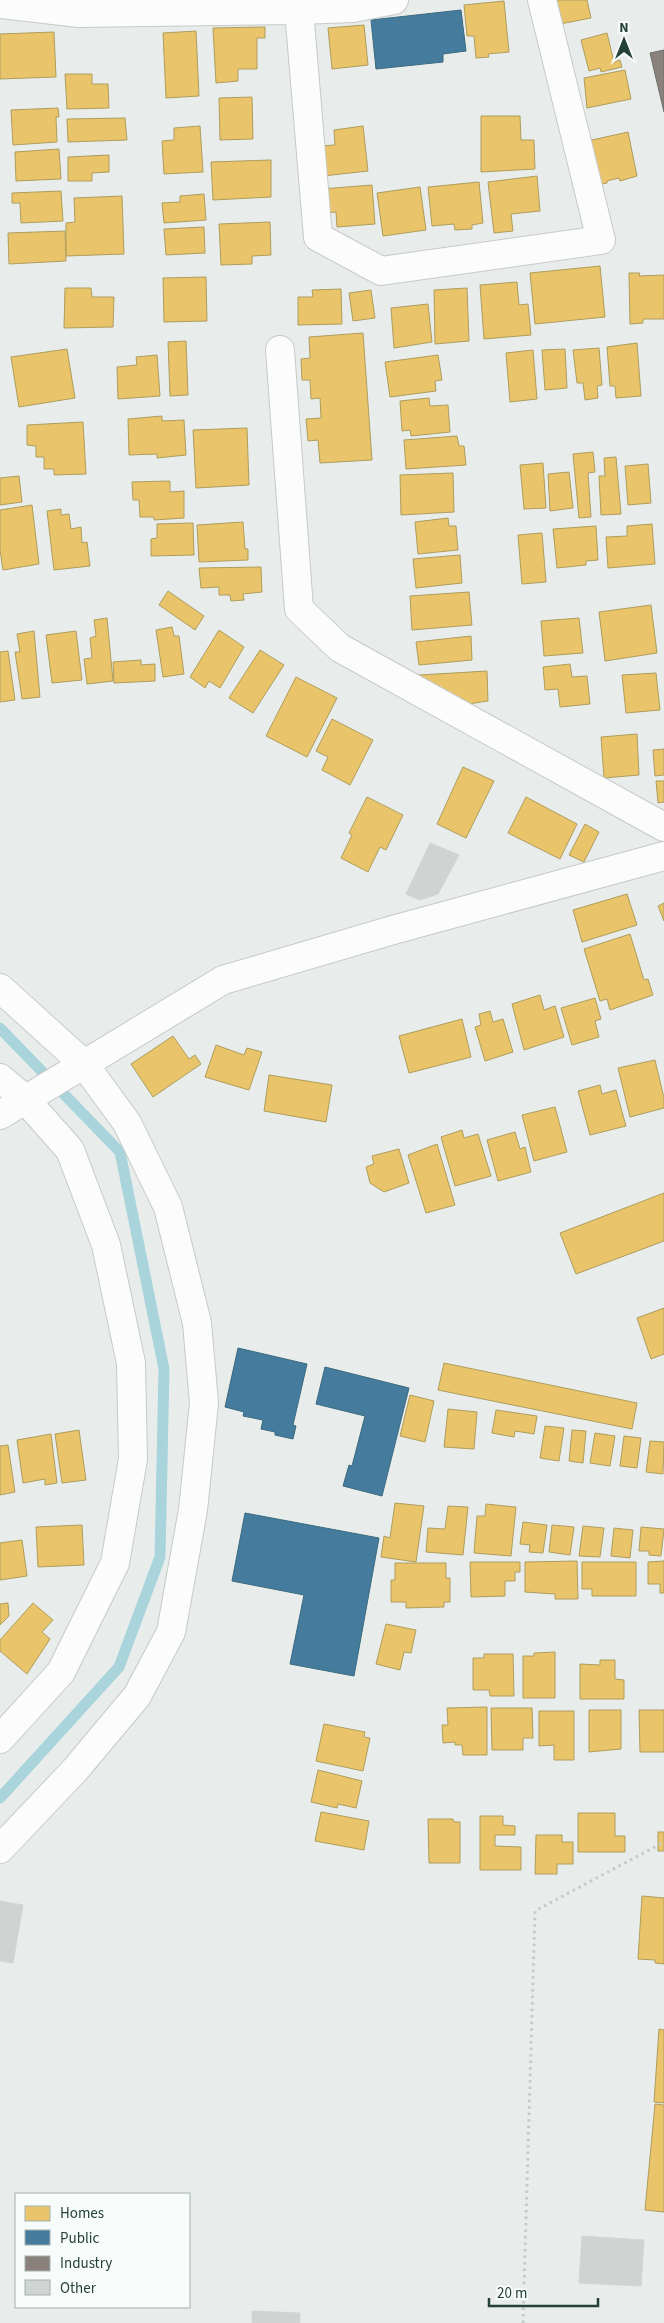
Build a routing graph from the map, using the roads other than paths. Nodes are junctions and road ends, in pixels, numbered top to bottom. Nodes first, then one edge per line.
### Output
1 (394, 0) edge
2 (542, 0) edge
3 (0, 4) edge
4 (82, 7) edge
5 (299, 10) junction
6 (280, 350) dead end
7 (664, 827) edge
8 (664, 856) edge
9 (0, 988) edge
10 (84, 1064) junction
11 (0, 1078) edge
12 (25, 1099) junction
13 (0, 1115) edge
14 (0, 1738) edge
15 (0, 1849) edge

1 - 5 street
2 - 5 street
3 - 4 street
4 - 5 street
6 - 7 street
8 - 10 street
9 - 10 street
10 - 12 street
10 - 15 street
11 - 12 street
12 - 13 street
12 - 14 street

